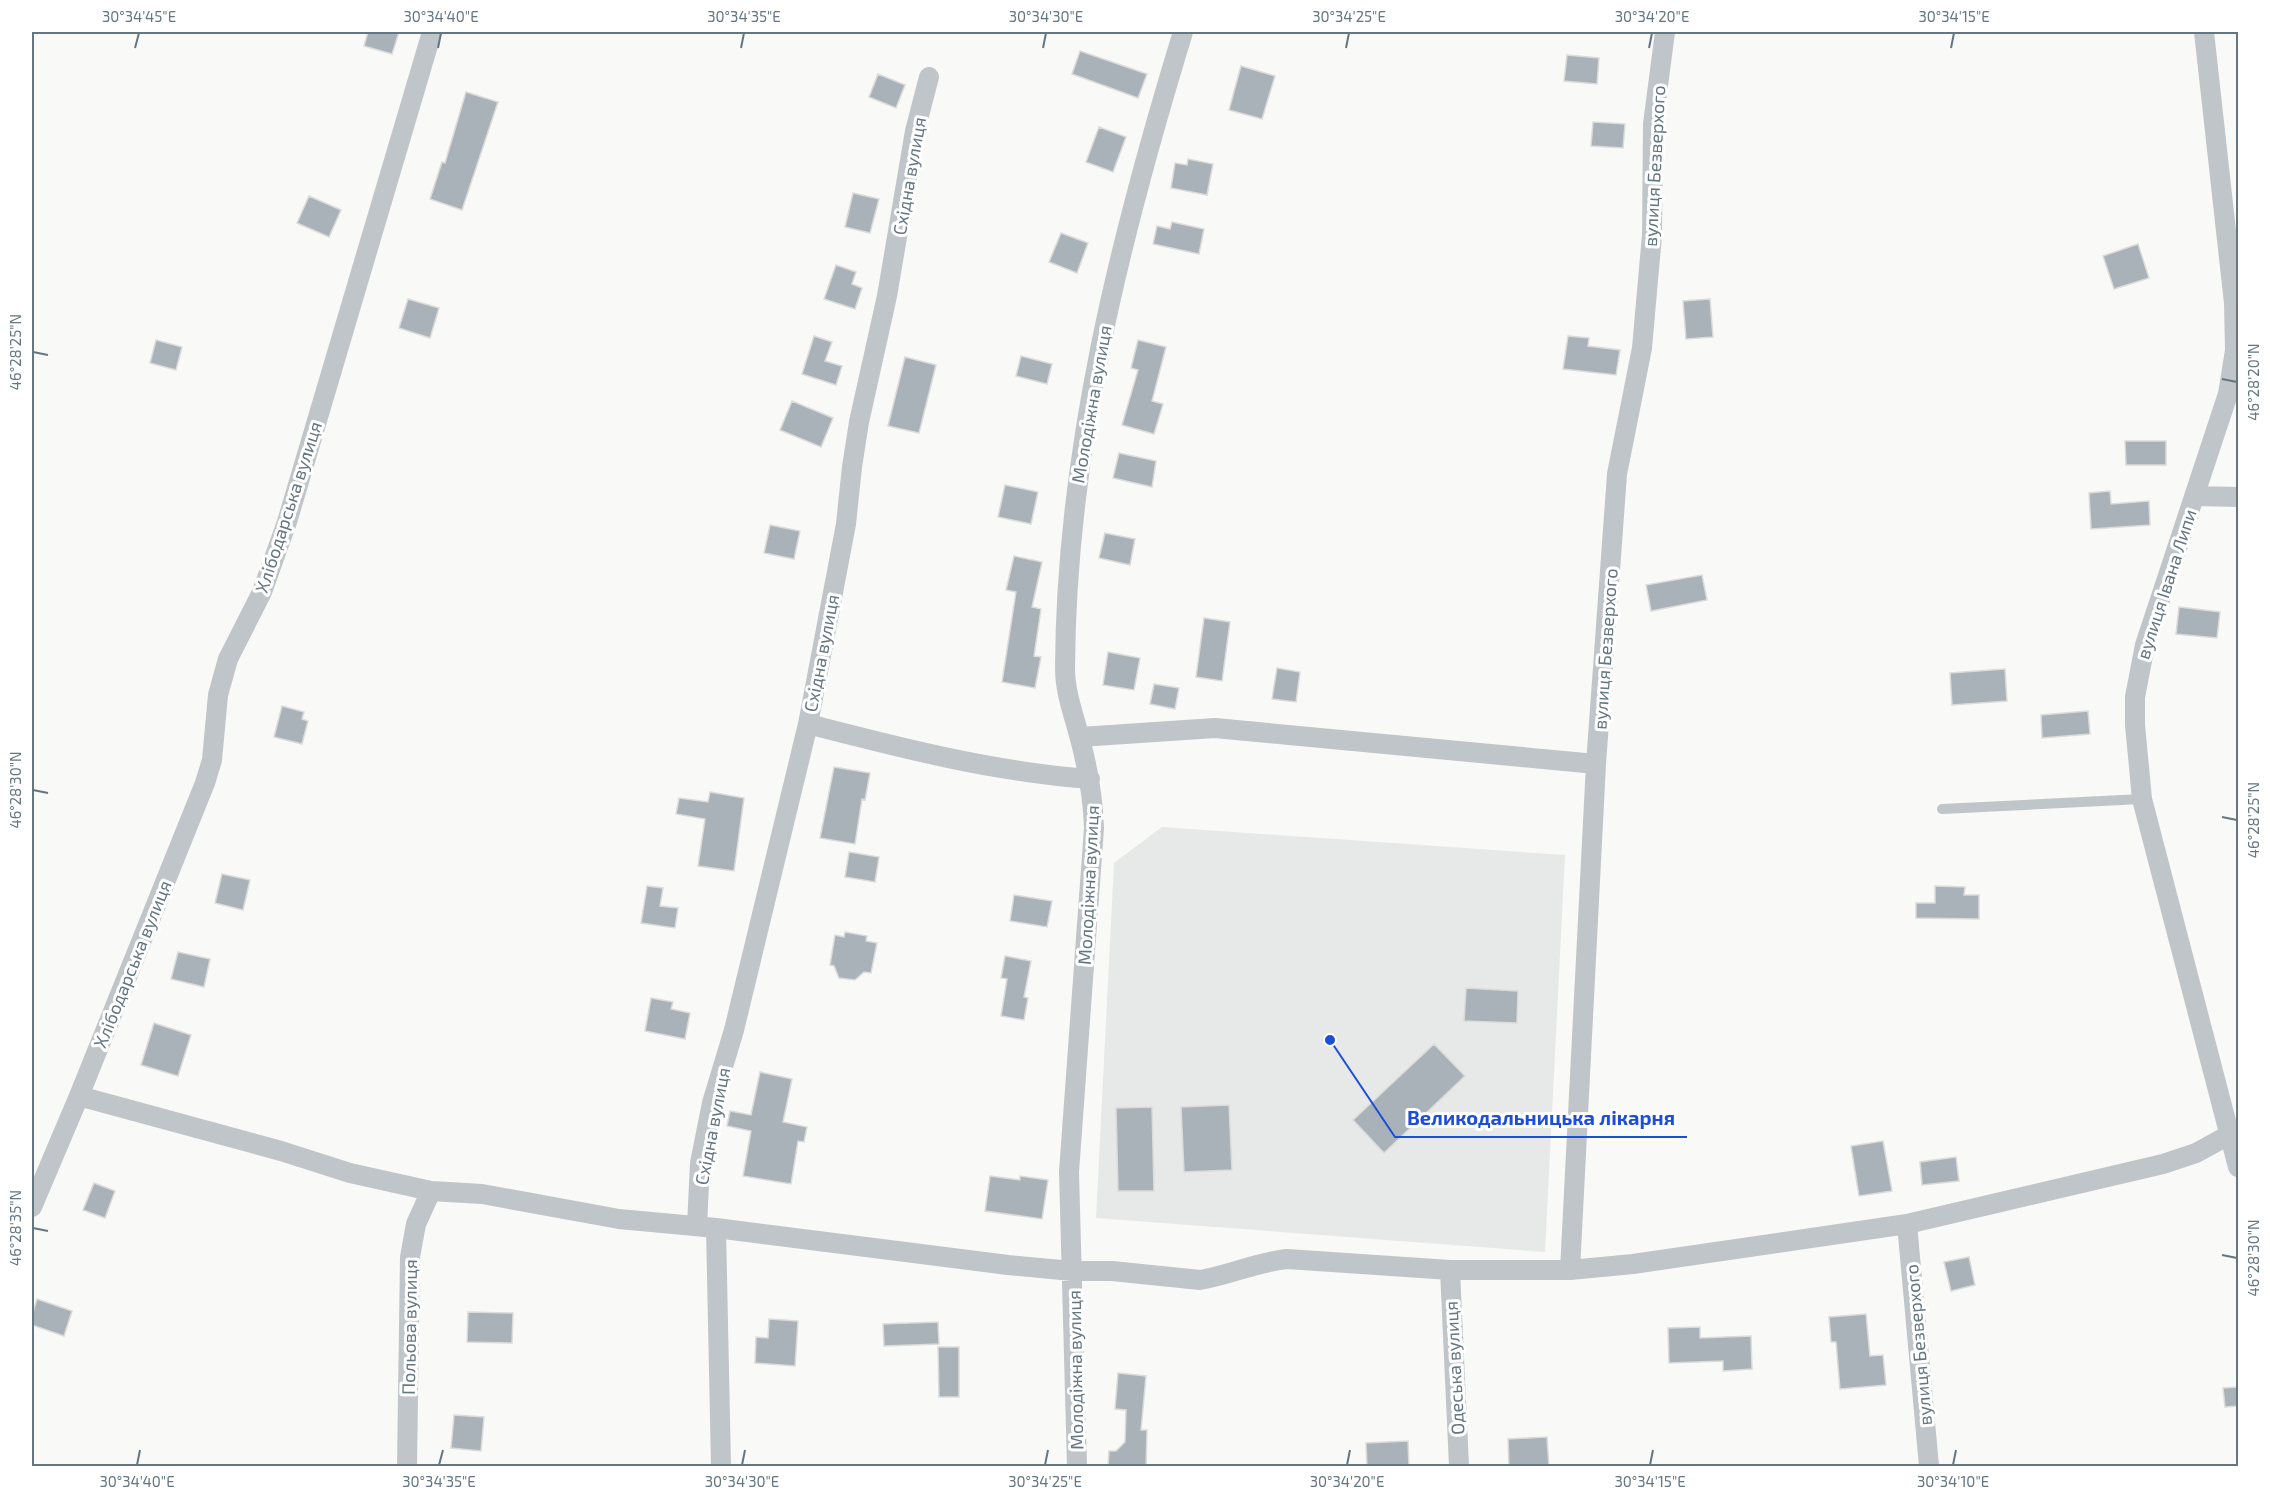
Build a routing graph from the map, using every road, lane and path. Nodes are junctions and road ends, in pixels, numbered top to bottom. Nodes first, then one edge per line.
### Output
1 (432, 32) edge
2 (1183, 32) edge
3 (1665, 32) edge
4 (2204, 32) edge
5 (929, 77) dead end
6 (2194, 496) junction
7 (2238, 497) edge
8 (808, 724) junction
9 (1080, 737) junction
10 (1596, 764) junction
11 (1090, 779) junction
12 (2142, 799) junction
13 (1942, 809) dead end
14 (79, 1096) junction
15 (2234, 1133) edge
16 (2238, 1167) edge
17 (431, 1191) junction
18 (32, 1207) edge
19 (1907, 1224) junction
20 (707, 1227) junction
21 (1570, 1269) junction
22 (1450, 1270) junction
23 (1072, 1271) junction
24 (407, 1467) edge
25 (721, 1467) edge
26 (1077, 1467) edge
27 (1459, 1467) edge
28 (1929, 1467) edge

1 - 14 street, Хлібодарська вулиця
2 - 9 street, Молодіжна вулиця
3 - 10 street, вулиця Безверхого
4 - 6 street, вулиця Івана Липи
5 - 8 street, Східна вулиця
6 - 7 street
6 - 12 street, вулиця Івана Липи
8 - 11 street
8 - 20 street, Східна вулиця
9 - 10 street
9 - 11 street, Молодіжна вулиця
10 - 21 street, вулиця Безверхого
11 - 23 street, Молодіжна вулиця
12 - 13 lane
12 - 15 street, вулиця Івана Липи
14 - 17 street
14 - 18 street, Хлібодарська вулиця
15 - 16 street, вулиця Івана Липи
15 - 19 street
17 - 20 street
17 - 24 street, Польова вулиця
19 - 21 street
19 - 28 street, вулиця Безверхого
20 - 23 street
20 - 25 street, Східна вулиця
21 - 22 street
22 - 23 street
22 - 27 street, Одеська вулиця
23 - 26 street, Молодіжна вулиця

